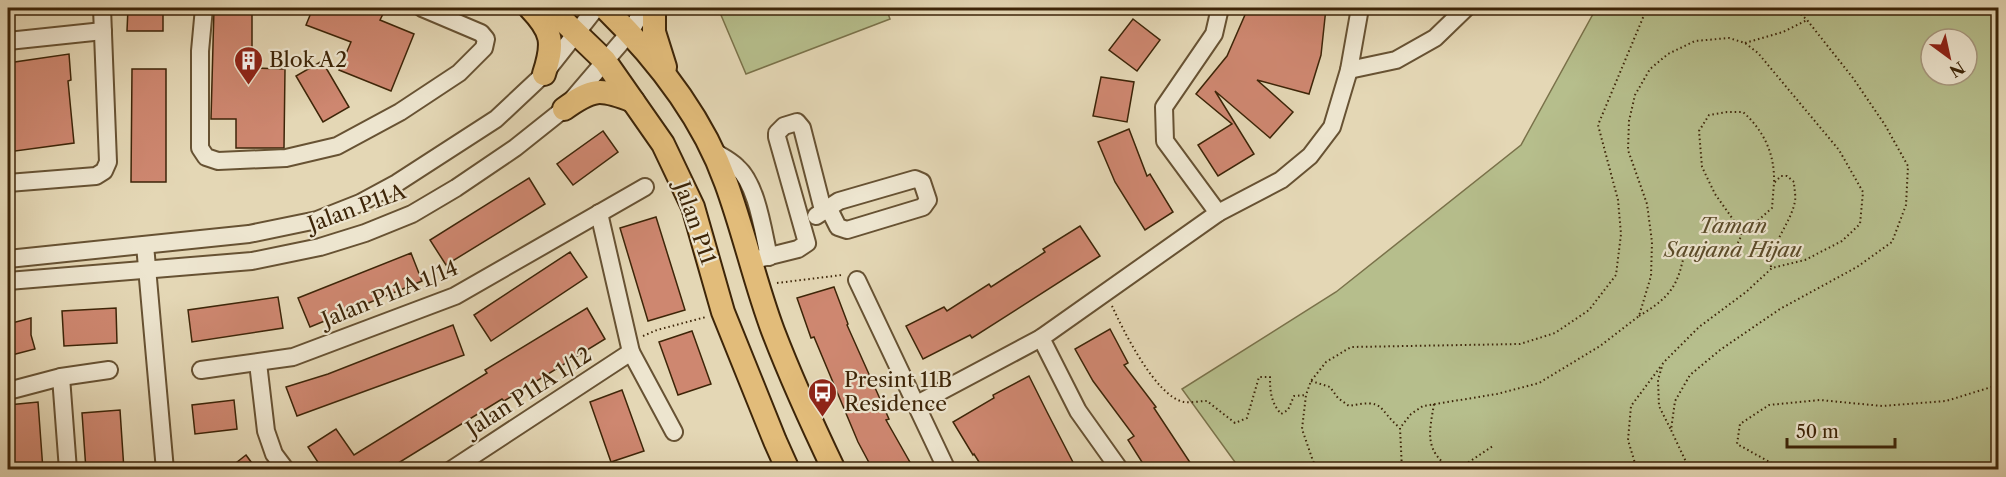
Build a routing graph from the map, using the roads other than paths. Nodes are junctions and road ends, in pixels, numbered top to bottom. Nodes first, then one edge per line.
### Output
1 (102, 8) edge
2 (204, 8) edge
3 (422, 8) edge
4 (530, 8) edge
5 (550, 8) edge
6 (596, 8) edge
7 (604, 8) edge
8 (644, 8) edge
9 (654, 8) edge
10 (1220, 8) edge
11 (1360, 8) edge
12 (1466, 8) edge
13 (103, 31) junction
14 (630, 32) junction
15 (577, 33) junction
16 (8, 41) edge
17 (605, 61) junction
18 (1349, 70) junction
19 (544, 74) junction
20 (669, 77) junction
21 (633, 101) junction
22 (564, 109) junction
23 (8, 183) edge
24 (645, 187) dead end
25 (798, 209) junction
26 (826, 209) junction
27 (599, 213) junction
28 (1218, 213) junction
29 (805, 230) junction
30 (145, 245) junction
31 (759, 259) junction
32 (8, 260) edge
33 (148, 270) junction
34 (857, 280) road end
35 (8, 281) edge
36 (1041, 338) junction
37 (630, 347) junction
38 (258, 363) junction
39 (109, 370) dead end
40 (201, 370) dead end
41 (61, 377) junction
42 (8, 391) edge
43 (917, 404) junction
44 (674, 432) dead end
45 (68, 470) edge
46 (165, 470) edge
47 (286, 470) edge
48 (451, 470) edge
49 (788, 470) edge
50 (834, 470) edge
51 (947, 470) edge
52 (1120, 470) edge

1 - 13 street
2 - 3 street
4 - 19 main road
5 - 15 main road, Jalan P11
6 - 15 street, Jalan P11A
7 - 14 main road, Jalan P11
8 - 14 street, Jalan P11A
9 - 20 main road
10 - 28 street
11 - 18 street
12 - 18 street
13 - 16 street
13 - 23 street
14 - 17 street, Jalan P11A
14 - 20 main road, Jalan P11
15 - 17 main road, Jalan P11
15 - 19 street, Jalan P11A
17 - 21 main road, Jalan P11
17 - 22 street, Jalan P11A
18 - 28 street
19 - 30 street, Jalan P11A
20 - 31 main road, Jalan P11
21 - 22 main road
21 - 49 main road, Jalan P11
22 - 33 street, Jalan P11A
24 - 27 street, Jalan P11A 1/14
25 - 26 street
25 - 26 street
25 - 29 street
26 - 26 street
26 - 29 street
27 - 37 street
27 - 38 street, Jalan P11A 1/14
28 - 36 street
29 - 31 street
30 - 32 street, Jalan P11A
30 - 33 street
31 - 50 main road, Jalan P11
33 - 35 street, Jalan P11A
33 - 46 street
34 - 43 street
36 - 43 street
36 - 52 street
37 - 44 street
37 - 48 street, Jalan P11A 1/12
38 - 40 street, Jalan P11A 1/14
38 - 47 street
39 - 41 street
41 - 42 street
41 - 45 street
43 - 51 street

